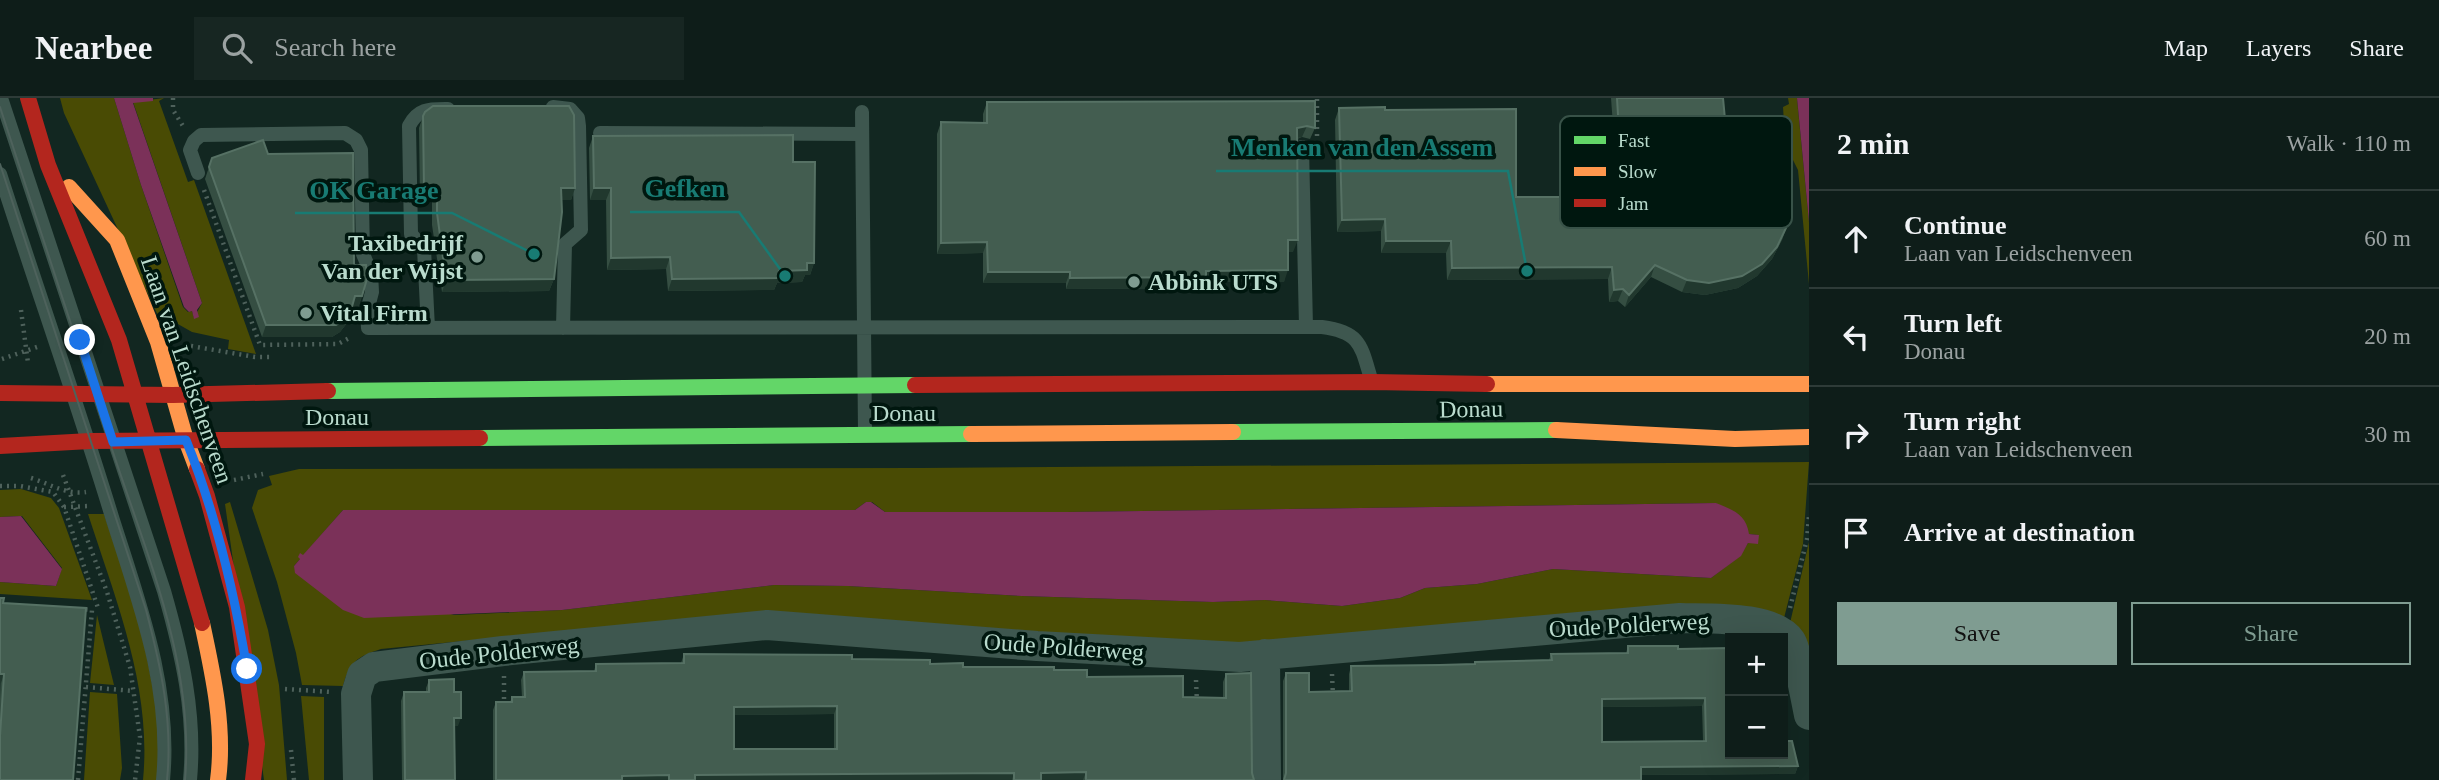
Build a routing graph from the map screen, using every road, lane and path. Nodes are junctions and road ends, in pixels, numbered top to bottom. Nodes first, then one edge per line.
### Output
1 (1, 98) edge
2 (27, 98) edge
3 (173, 98) edge
4 (467, 108) edge
5 (536, 108) edge
6 (173, 110) dead end
7 (862, 112) dead end
8 (600, 133) edge
9 (862, 134) junction
10 (1302, 147) edge
11 (48, 165) junction
12 (198, 173) joint
13 (0, 174) edge
14 (19, 305) dead end
15 (1306, 327) junction
16 (368, 328) junction
17 (428, 328) junction
18 (563, 328) junction
19 (864, 328) junction
20 (1372, 382) junction
21 (1809, 384) edge
22 (865, 385) junction
23 (0, 393) edge
24 (36, 394) junction
25 (72, 394) junction
26 (98, 395) junction
27 (136, 395) junction
28 (173, 395) junction
29 (865, 436) junction
30 (1809, 437) edge
31 (186, 440) junction
32 (88, 441) junction
33 (149, 441) junction
34 (113, 442) junction
35 (52, 443) junction
36 (0, 446) edge
37 (0, 486) edge
38 (1809, 516) edge
39 (111, 604) junction
40 (79, 609) edge
41 (95, 609) junction
42 (1779, 630) junction
43 (1332, 649) junction
44 (503, 651) junction
45 (1265, 654) junction
46 (1196, 655) junction
47 (86, 687) junction
48 (285, 689) dead end
49 (134, 691) junction
50 (356, 694) junction
51 (1333, 701) edge
52 (1197, 711) edge
53 (1809, 715) edge
54 (505, 718) edge
55 (78, 780) edge
56 (135, 780) edge
57 (163, 780) edge
58 (190, 780) edge
59 (218, 780) edge
60 (253, 780) edge
61 (358, 780) edge
62 (1266, 780) edge

1 - 26 lane
2 - 11 main road, Laan van Leidschenveen
3 - 6 path
4 - 17 lane
5 - 18 lane
7 - 9 lane
8 - 9 lane
9 - 19 lane
10 - 15 lane
11 - 27 main road, Laan van Leidschenveen
11 - 28 main road, Laan van Leidschenveen
12 - 16 path
12 - 16 lane
13 - 25 lane
14 - 24 path
15 - 19 lane
15 - 20 lane
16 - 17 lane
17 - 18 lane
18 - 19 lane
19 - 22 lane
20 - 21 main road, Donau
20 - 22 main road, Donau
22 - 28 main road, Donau
22 - 29 lane
23 - 24 main road, Donau
24 - 25 main road, Donau
25 - 26 main road, Donau
25 - 32 lane
26 - 27 main road, Donau
26 - 34 lane
27 - 28 main road, Donau
27 - 33 main road, Laan van Leidschenveen
28 - 31 main road, Laan van Leidschenveen
29 - 30 main road, Donau
29 - 31 main road, Donau
31 - 33 main road, Donau
31 - 60 main road, Laan van Leidschenveen
32 - 34 main road, Donau
32 - 35 main road, Donau
32 - 57 lane
33 - 34 main road, Donau
33 - 59 main road, Laan van Leidschenveen
34 - 58 lane
35 - 36 main road, Donau
35 - 39 path
37 - 41 path
38 - 42 path
39 - 41 path
39 - 49 path
40 - 41 path
41 - 47 path
42 - 43 street, Oude Polderweg
42 - 53 street
43 - 45 street, Oude Polderweg
43 - 51 path
44 - 46 street, Oude Polderweg
44 - 50 street, Oude Polderweg
44 - 54 path
45 - 46 street, Oude Polderweg
45 - 62 street
46 - 52 path
47 - 49 path
47 - 55 path
48 - 50 path
49 - 56 path
50 - 61 street

